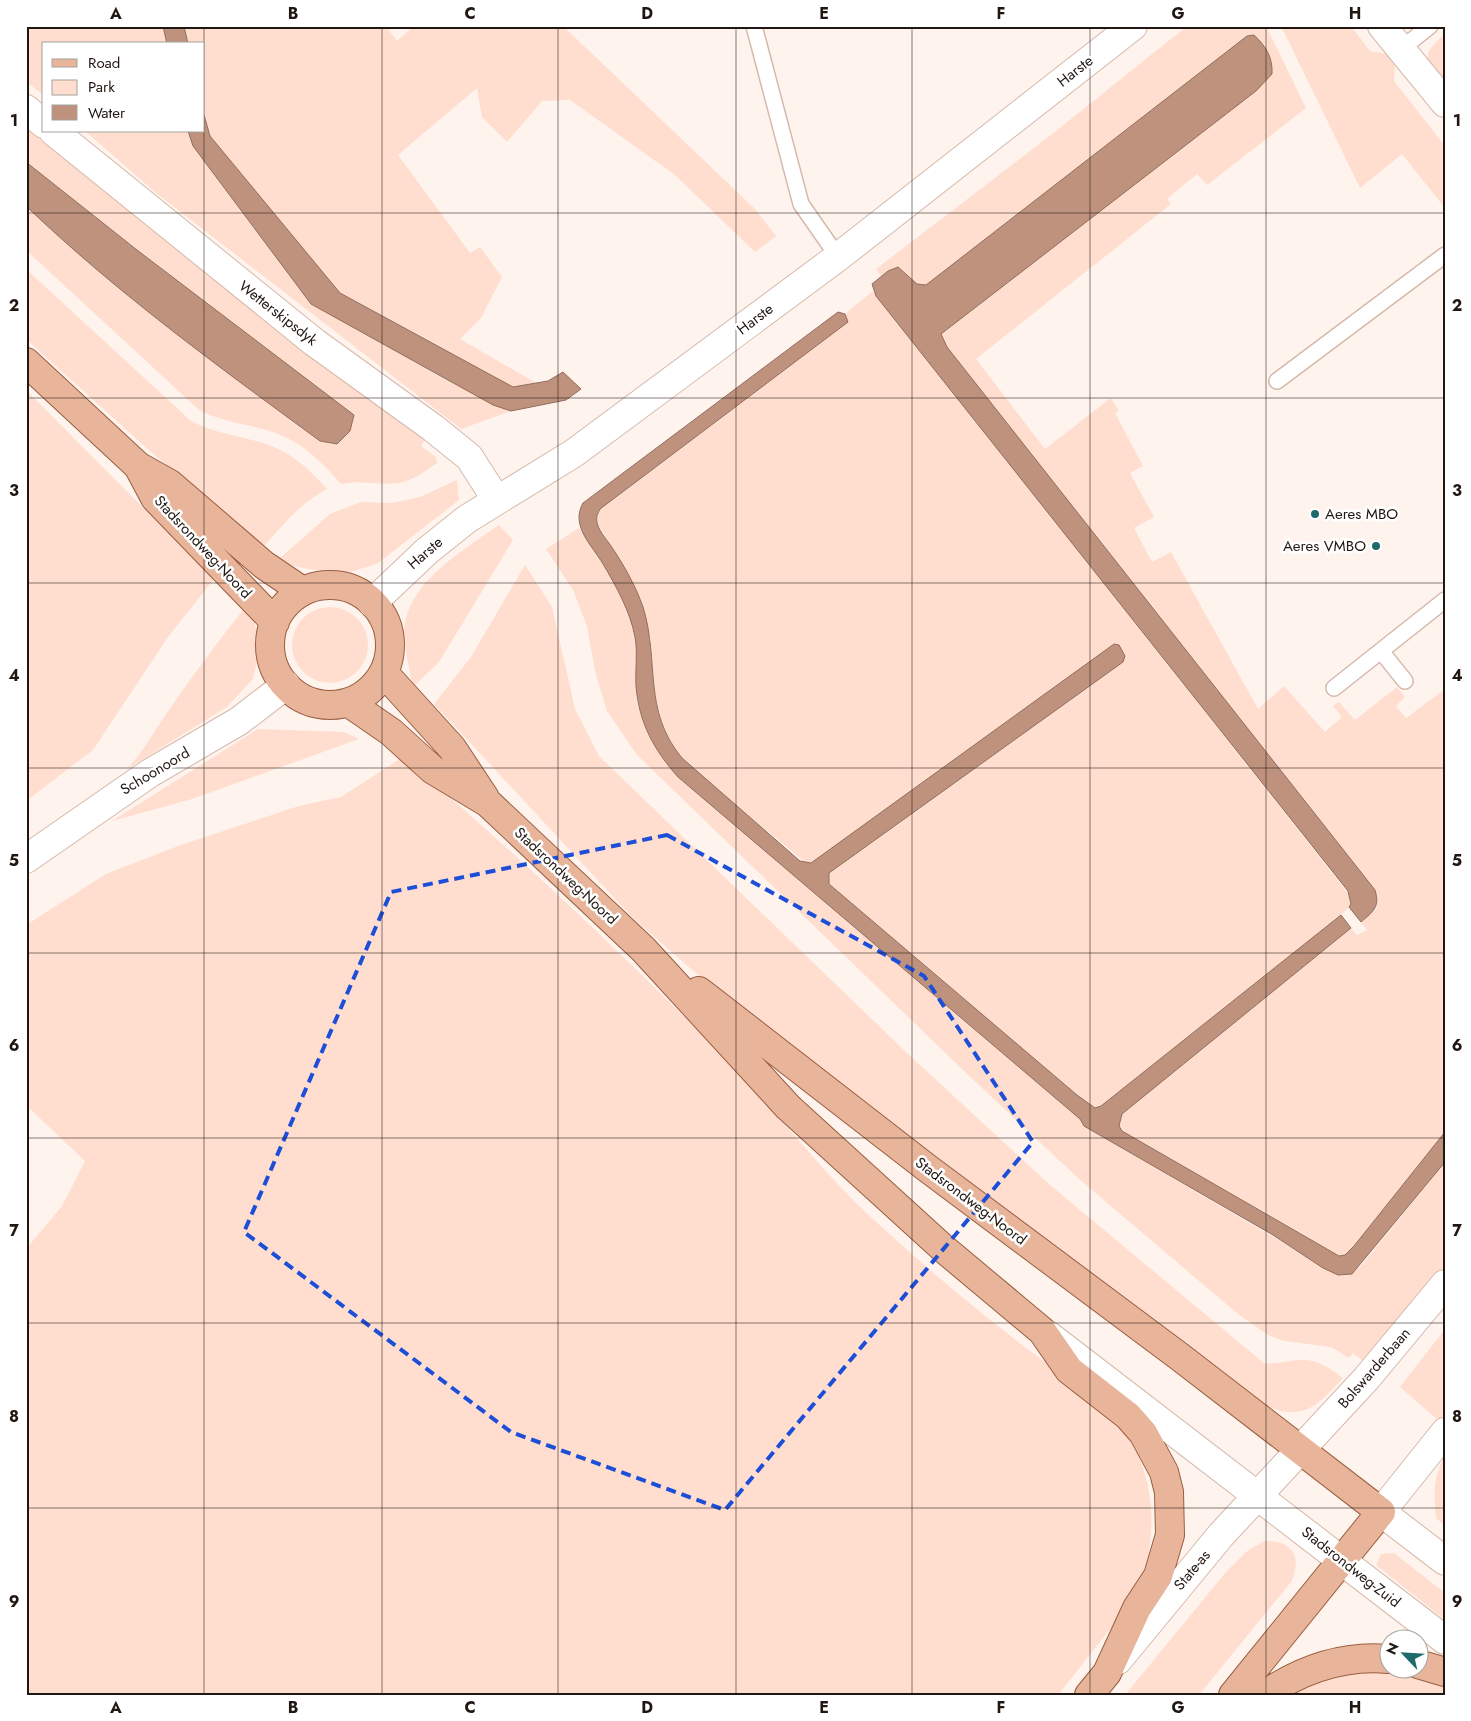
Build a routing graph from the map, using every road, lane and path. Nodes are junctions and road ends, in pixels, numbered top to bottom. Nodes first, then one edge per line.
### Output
1 (754, 26) edge
2 (1133, 26) edge
3 (1382, 26) edge
4 (1430, 26) edge
5 (1401, 49) junction
6 (1445, 103) edge
7 (26, 109) edge
8 (42, 122) edge
9 (54, 132) edge
10 (1445, 255) edge
11 (838, 257) junction
12 (26, 362) edge
13 (1277, 381) dead end
14 (138, 466) junction
15 (496, 499) junction
16 (301, 590) junction
17 (1445, 600) edge
18 (372, 603) junction
19 (275, 622) junction
20 (1381, 651) junction
21 (384, 673) junction
22 (1405, 681) dead end
23 (286, 685) junction
24 (1334, 688) dead end
25 (349, 703) junction
26 (488, 803) junction
27 (26, 859) edge
28 (643, 949) junction
29 (1445, 1284) edge
30 (1042, 1331) junction
31 (1445, 1432) edge
32 (1300, 1450) junction
33 (1258, 1495) junction
34 (1381, 1512) junction
35 (1342, 1560) junction
36 (1445, 1561) edge
37 (1445, 1640) edge
38 (1378, 1659) edge
39 (1428, 1667) edge
40 (1445, 1672) edge
41 (1107, 1673) junction
42 (1089, 1695) edge
43 (1233, 1695) edge
44 (1264, 1695) edge

1 - 11 lane
2 - 11 street, Harste
3 - 5 street
4 - 5 lane
5 - 6 street
7 - 8 street
9 - 15 street, Wetterskipsdyk
10 - 13 lane
11 - 15 street, Harste
12 - 14 main road, Stadsrondweg-Noord
14 - 16 main road, Stadsrondweg-Noord
14 - 19 main road, Stadsrondweg-Noord
15 - 18 street, Harste
16 - 18 main road
16 - 19 main road
17 - 20 lane
18 - 21 main road
19 - 23 main road
20 - 22 lane
20 - 24 lane
21 - 25 main road
21 - 26 main road, Stadsrondweg-Noord
23 - 25 main road
23 - 27 street, Schoonoord
25 - 26 main road, Stadsrondweg-Noord
26 - 28 main road, Stadsrondweg-Noord
28 - 30 main road, Stadsrondweg-Noord
28 - 32 main road, Stadsrondweg-Noord
29 - 32 street, Bolswarderbaan
30 - 33 street, Stadsrondweg-Noord
30 - 41 main road
31 - 34 street
32 - 33 street, State-as
32 - 34 main road
33 - 35 street, Stadsrondweg-Zuid
33 - 41 street, State-as
34 - 35 main road
34 - 36 street
35 - 37 street, Stadsrondweg-Zuid
35 - 43 main road
38 - 44 main road
39 - 40 main road
41 - 42 main road, State-as

